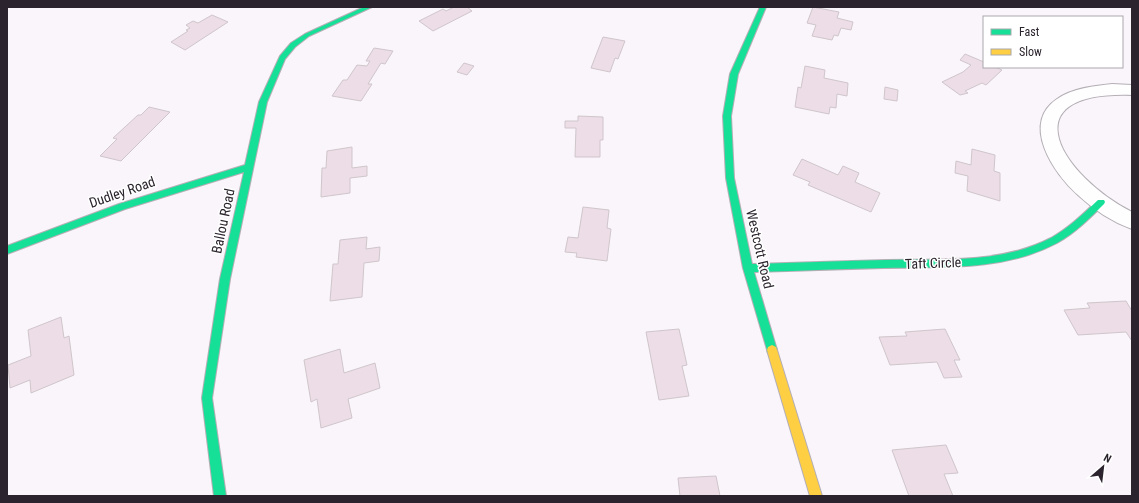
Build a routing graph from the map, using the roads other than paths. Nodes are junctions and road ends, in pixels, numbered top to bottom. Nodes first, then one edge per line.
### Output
1 (369, 7) edge
2 (763, 7) edge
3 (1132, 90) edge
4 (249, 167) junction
5 (1101, 202) junction
6 (1132, 221) edge
7 (7, 250) edge
8 (748, 268) junction
9 (220, 496) edge
10 (816, 496) edge

1 - 4 street, Ballou Road
2 - 8 street, Westcott Road
3 - 5 street
4 - 7 street, Dudley Road
4 - 9 street, Ballou Road
5 - 6 street
5 - 8 street, Taft Circle
8 - 10 street, Westcott Road

